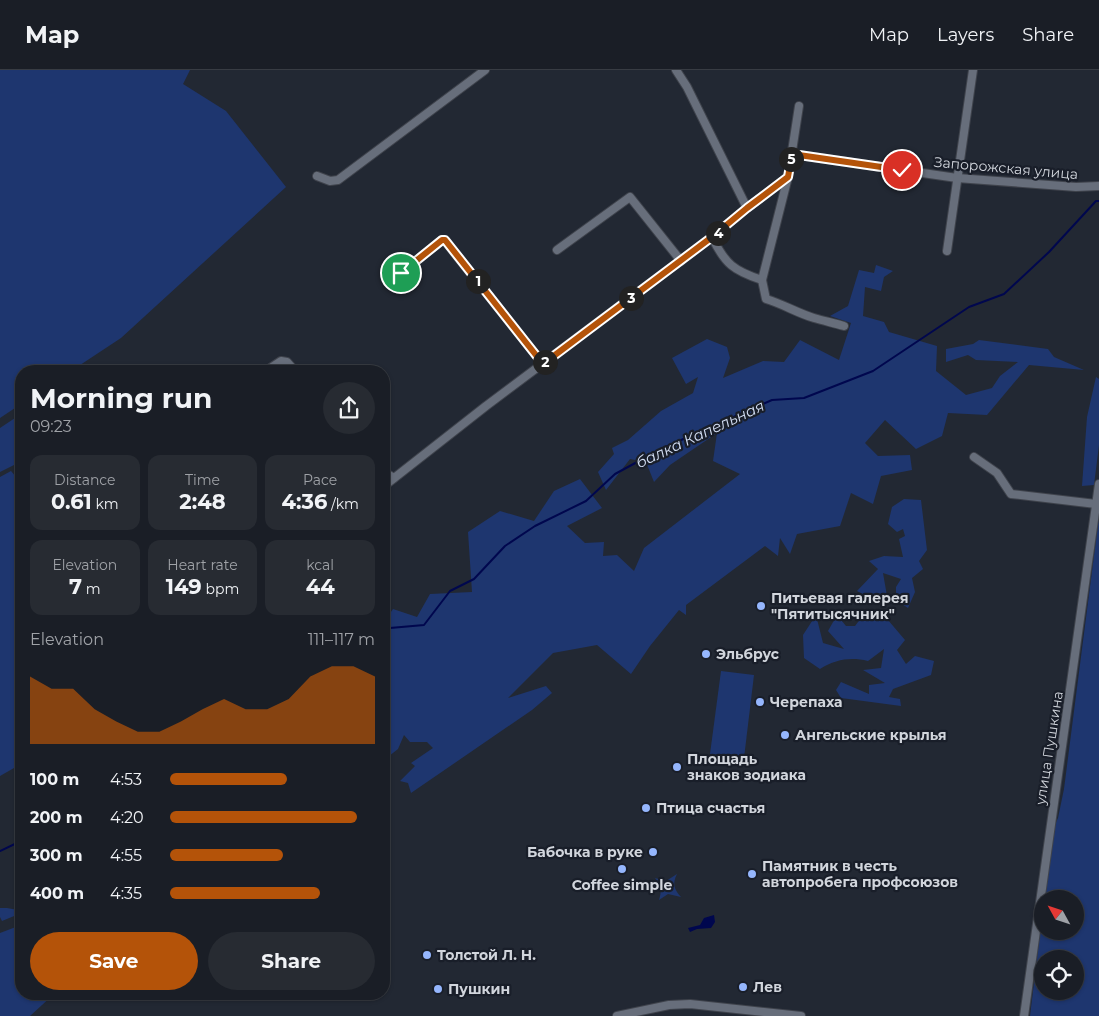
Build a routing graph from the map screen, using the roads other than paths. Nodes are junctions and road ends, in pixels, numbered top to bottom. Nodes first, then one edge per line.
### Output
1 (485, 70) edge
2 (676, 70) edge
3 (973, 70) edge
4 (799, 106) dead end
5 (792, 154) junction
6 (317, 176) dead end
7 (788, 177) junction
8 (957, 178) junction
9 (1099, 186) edge
10 (747, 208) junction
11 (712, 237) junction
12 (557, 250) dead end
13 (947, 251) dead end
14 (681, 261) junction
15 (401, 273) dead end
16 (762, 280) junction
17 (844, 326) dead end
18 (543, 364) junction
19 (274, 365) edge
20 (290, 365) edge
21 (974, 457) dead end
22 (390, 476) edge
23 (394, 478) junction
24 (390, 481) edge
25 (1099, 484) edge
26 (1096, 504) junction
27 (713, 1007) junction
28 (617, 1016) edge
29 (711, 1016) edge
30 (801, 1016) edge
31 (1024, 1016) edge

1 - 6 street
2 - 10 street
3 - 8 street
4 - 5 street
5 - 7 street
5 - 8 street, Запорожская улица
7 - 10 street
7 - 16 street
8 - 9 street, Запорожская улица
8 - 13 street
10 - 11 street
11 - 14 street
11 - 16 street
12 - 14 street
14 - 18 street
15 - 18 street
16 - 17 street
18 - 23 street
19 - 20 street
21 - 26 street
22 - 23 street
23 - 24 street
25 - 26 street, улица Пушкина
26 - 31 street, улица Пушкина
27 - 28 street
27 - 29 street
27 - 30 street

